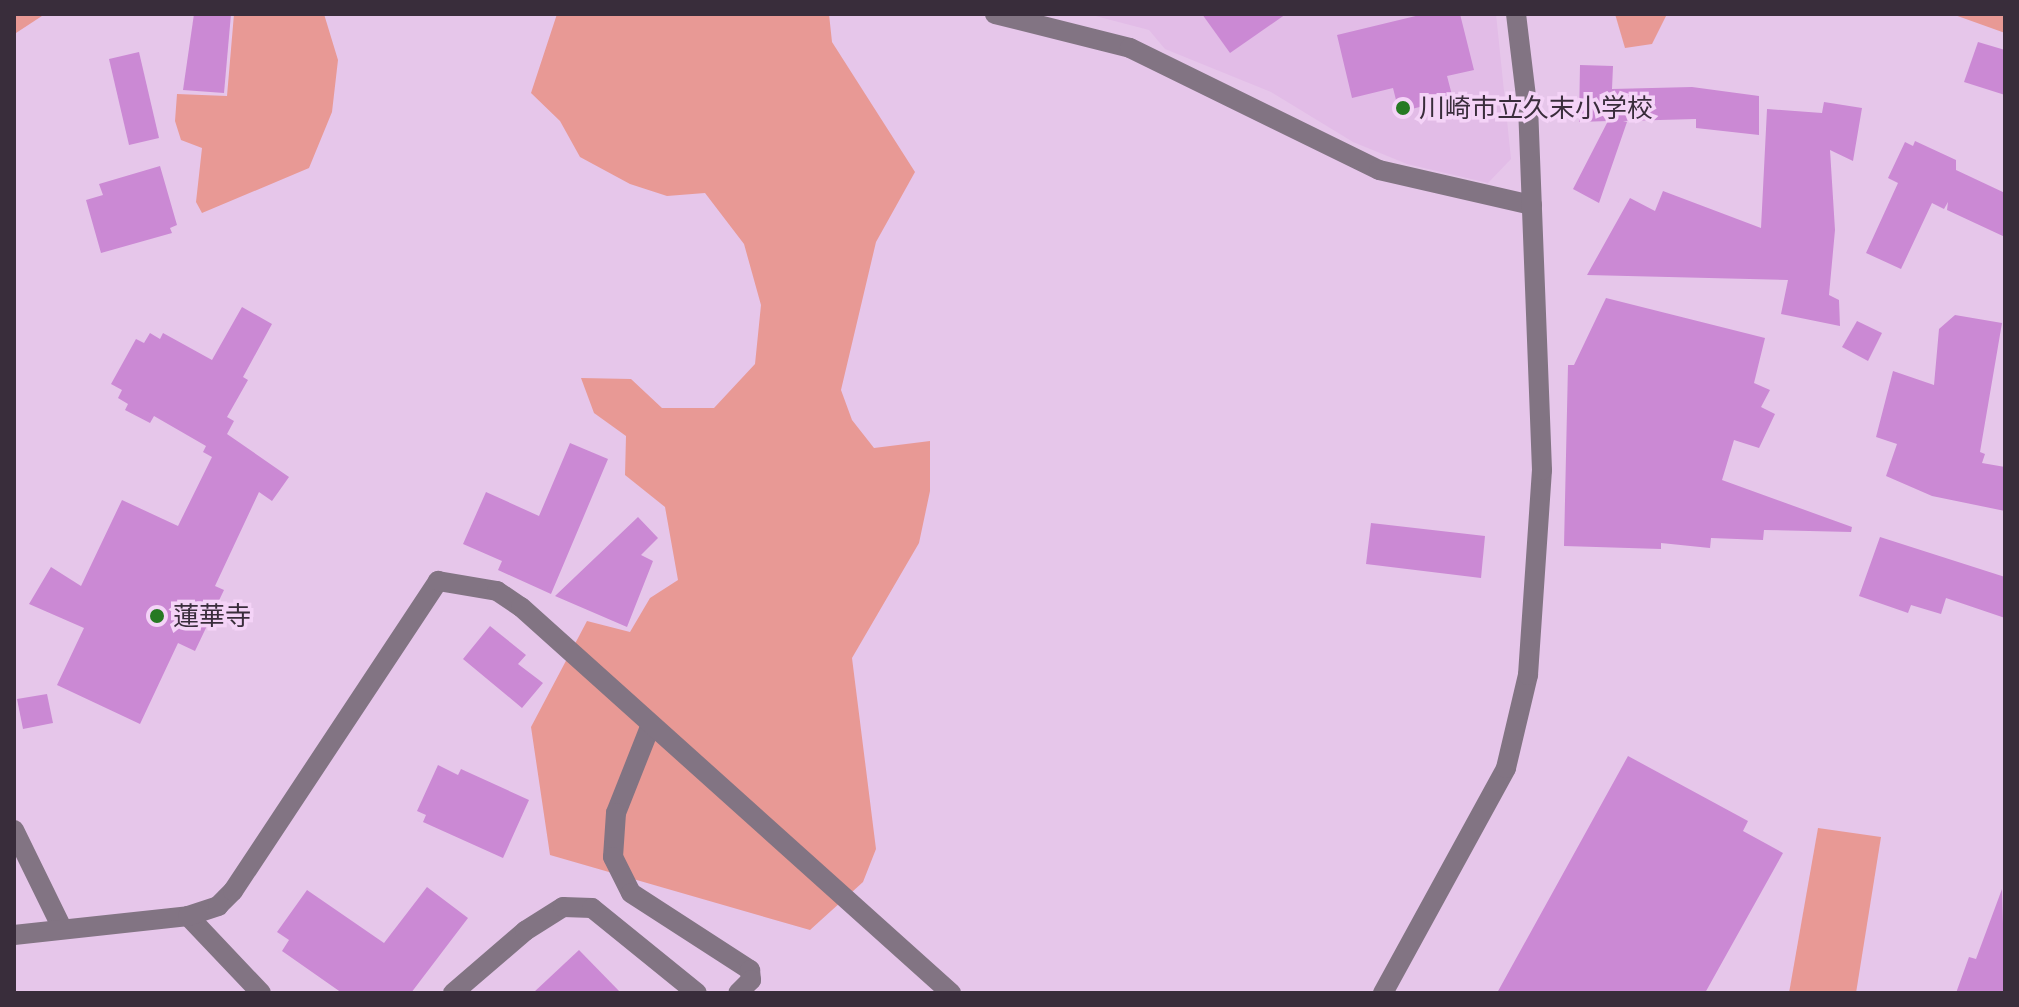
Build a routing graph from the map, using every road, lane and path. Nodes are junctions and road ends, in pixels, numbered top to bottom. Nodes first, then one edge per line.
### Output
1 (995, 14) edge
2 (1516, 14) edge
3 (1532, 205) junction
4 (650, 727) junction
5 (14, 830) edge
6 (188, 916) junction
7 (61, 926) junction
8 (14, 935) edge
9 (261, 993) edge
10 (453, 993) edge
11 (697, 993) edge
12 (738, 993) edge
13 (951, 993) edge
14 (1383, 993) edge

1 - 3 street
2 - 3 street
3 - 14 street
4 - 6 street
4 - 12 street
4 - 13 street
5 - 7 street
6 - 7 street
6 - 9 street
7 - 8 street
10 - 11 street

